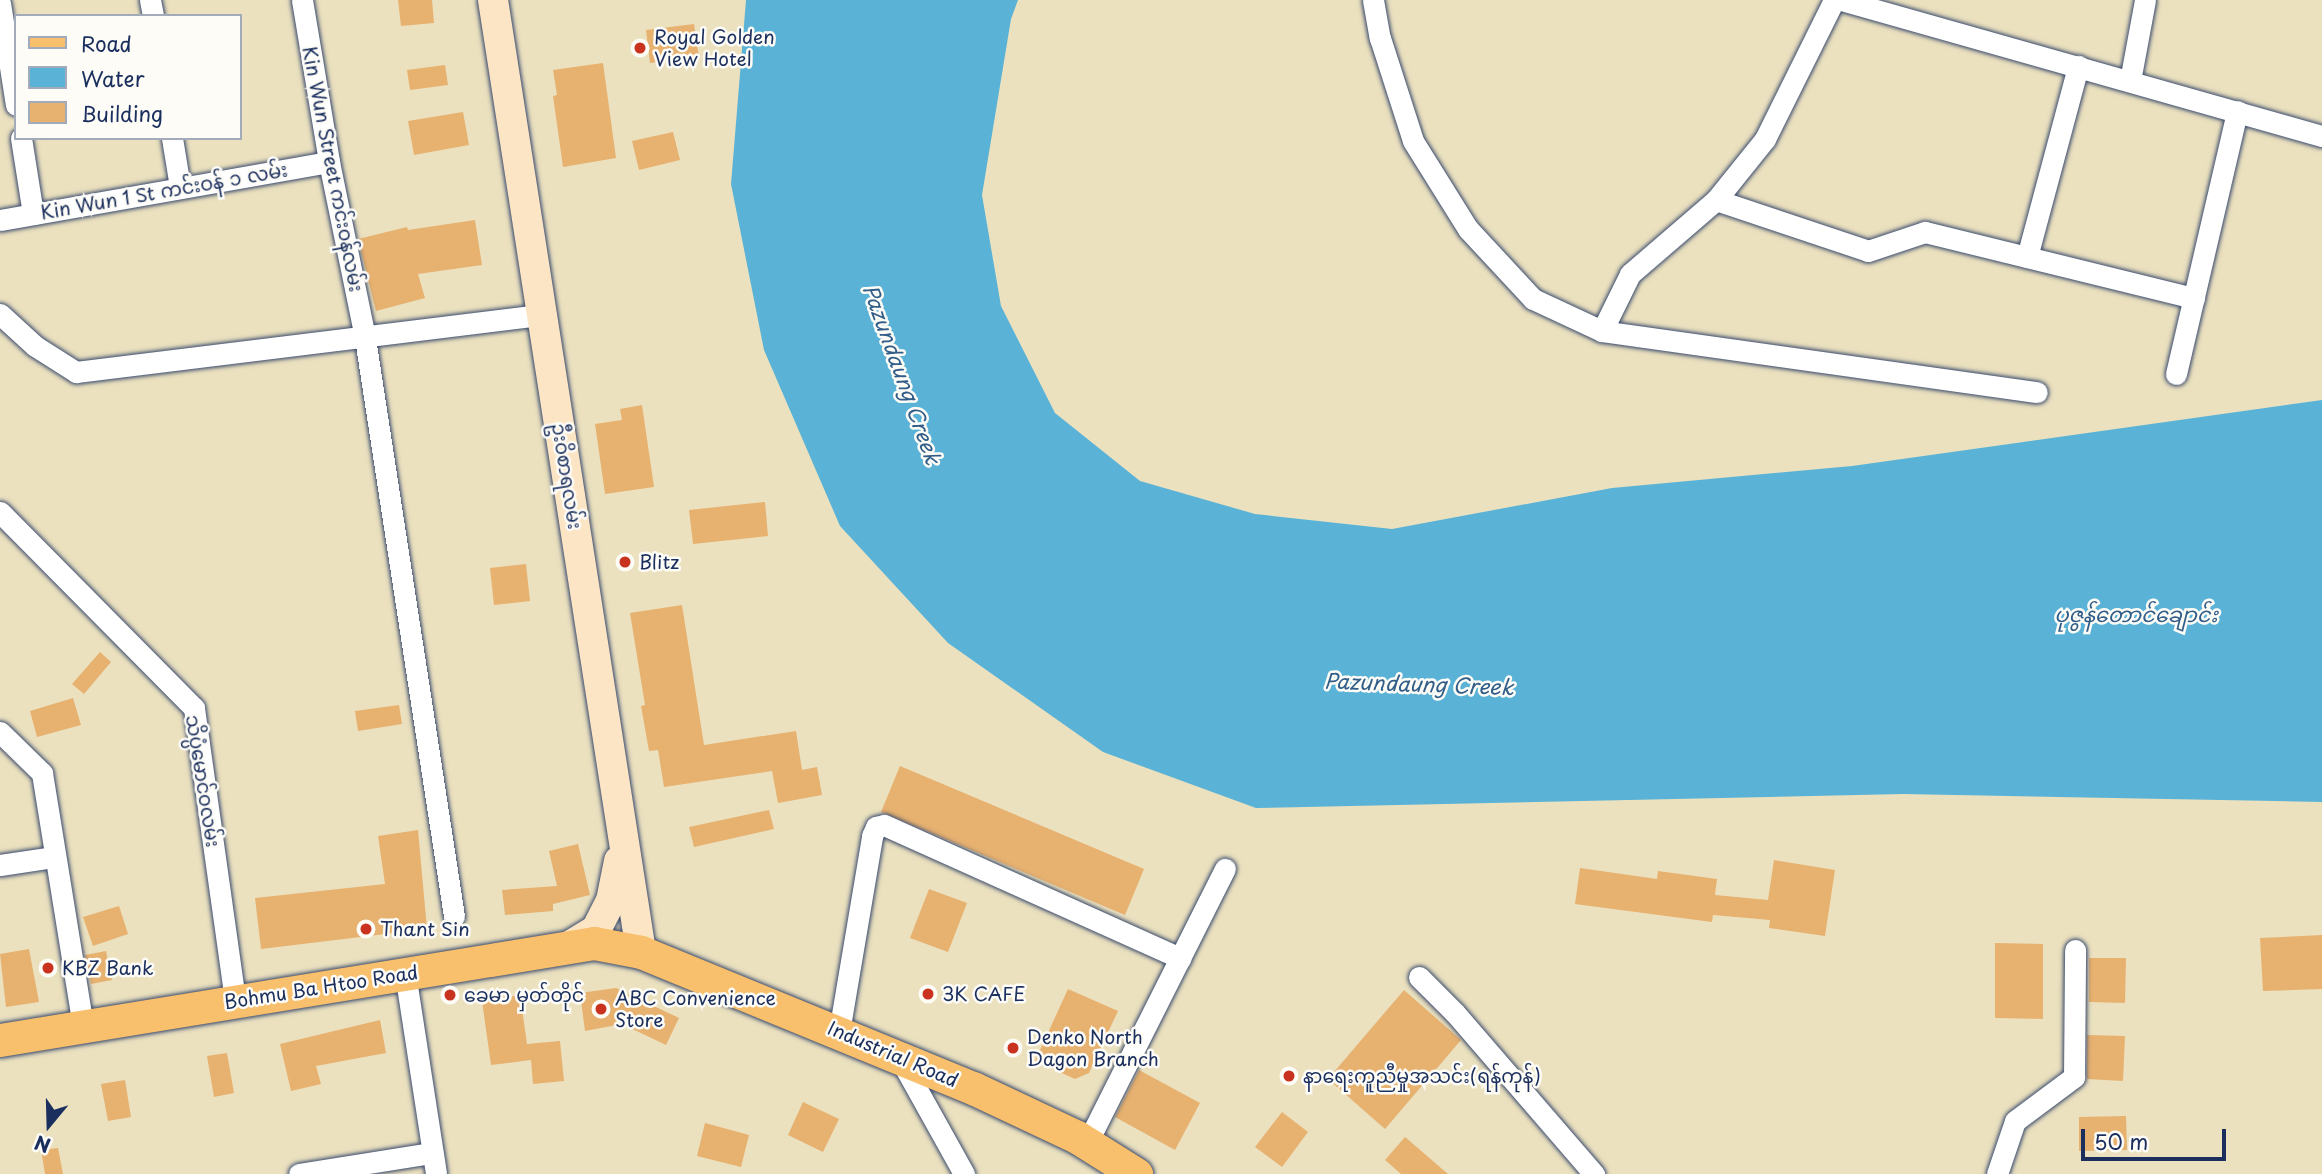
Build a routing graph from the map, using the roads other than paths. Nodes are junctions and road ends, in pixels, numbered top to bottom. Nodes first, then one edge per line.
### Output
1 (302, 0) edge
2 (493, 0) edge
3 (1373, 0) edge
4 (1834, 0) edge
5 (1841, 0) edge
6 (2145, 0) edge
7 (0, 3) edge
8 (2078, 66) junction
9 (2130, 80) junction
10 (14, 92) edge
11 (2237, 111) junction
12 (2322, 136) edge
13 (21, 140) edge
14 (172, 140) edge
15 (329, 162) junction
16 (180, 187) junction
17 (1716, 200) junction
18 (33, 214) junction
19 (0, 220) edge
20 (2027, 257) junction
21 (2194, 298) junction
22 (0, 314) edge
23 (542, 315) junction
24 (1602, 331) junction
25 (365, 338) junction
26 (2176, 374) dead end
27 (2037, 392) dead end
28 (0, 512) edge
29 (0, 732) edge
30 (622, 825) junction
31 (54, 857) junction
32 (0, 866) edge
33 (1225, 869) dead end
34 (454, 916) dead end
35 (566, 948) junction
36 (2075, 950) dead end
37 (641, 952) junction
38 (1180, 958) junction
39 (405, 973) junction
40 (1419, 977) dead end
41 (235, 1001) junction
42 (83, 1026) junction
43 (839, 1032) junction
44 (0, 1040) edge
45 (899, 1057) junction
46 (1087, 1143) junction
47 (432, 1153) junction
48 (299, 1174) edge
49 (436, 1174) edge
50 (964, 1174) edge
51 (1136, 1174) edge
52 (1594, 1174) edge
53 (1997, 1174) edge

1 - 15 street, Kin Wun Street ကင်းဝန်လမ်း
2 - 23 main road, ဦးဝိစာရလမ်း
3 - 24 street
4 - 17 street
5 - 8 street
6 - 9 street
7 - 10 street
8 - 9 street
8 - 20 street
9 - 11 street
11 - 12 street
11 - 21 street
13 - 18 street
14 - 16 street
15 - 16 street, Kin Wun 1 St ကင်းဝန် ၁ လမ်း
15 - 25 street, Kin Wun Street ကင်းဝန်လမ်း
16 - 18 street, Kin Wun 1 St ကင်းဝန် ၁ လမ်း
17 - 20 street
17 - 24 street
18 - 19 street, Kin Wun 1 St ကင်းဝန် ၁ လမ်း
20 - 21 street
21 - 26 street
22 - 25 street
23 - 25 street
23 - 30 main road, ဦးဝိစာရလမ်း
24 - 27 street
25 - 34 street, Kin Wun Street ကင်းဝန်လမ်း
28 - 41 street, သိပ္ပံမောင်ဝလမ်း
29 - 31 street
30 - 35 main road
30 - 37 main road, ဦးဝိစာရလမ်း
31 - 32 street
31 - 42 street
33 - 38 street
35 - 37 main road, Bohmu Ba Htoo Road
35 - 39 main road, Bohmu Ba Htoo Road
36 - 53 street
37 - 43 main road, Industrial Road
38 - 43 street
38 - 46 street
39 - 41 main road, Bohmu Ba Htoo Road
39 - 47 street
40 - 52 street
41 - 42 main road, Bohmu Ba Htoo Road
42 - 44 main road, Bohmu Ba Htoo Road
43 - 45 main road, Industrial Road
45 - 46 main road, Industrial Road
45 - 50 street
46 - 51 main road, Industrial Road
47 - 48 street
47 - 49 street

